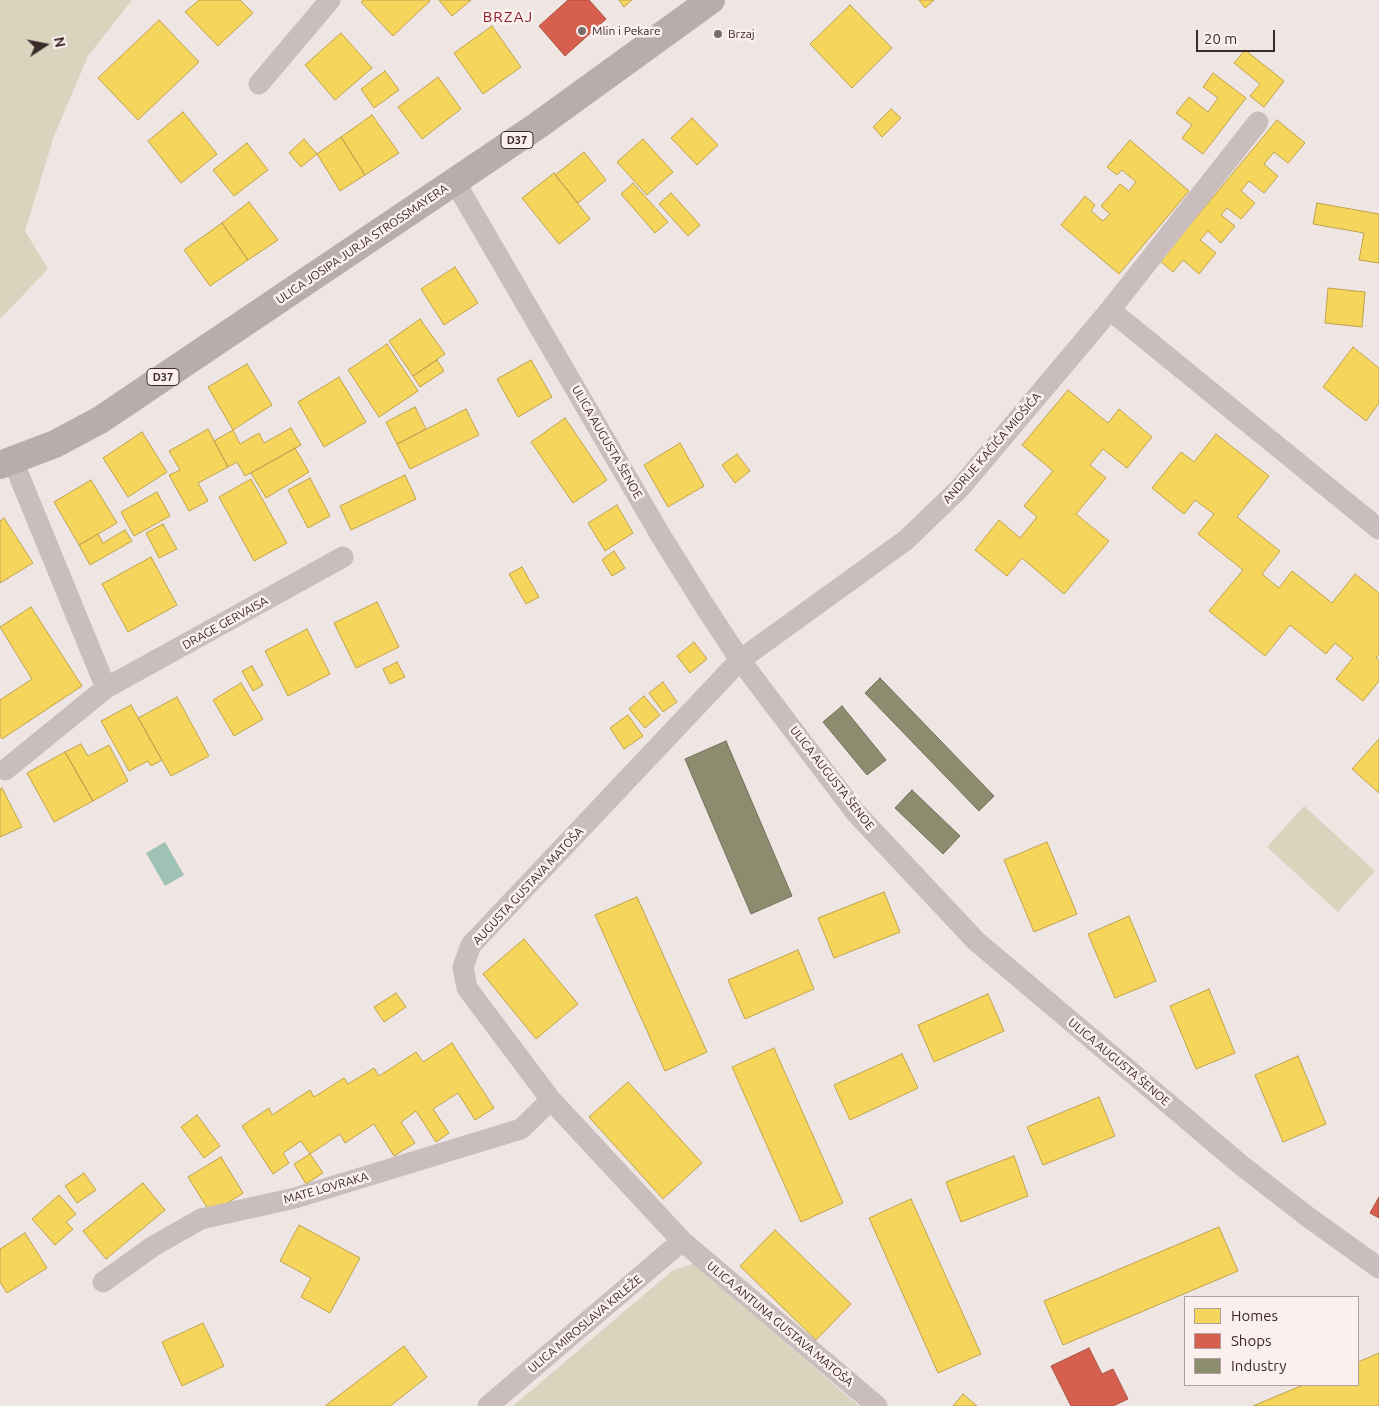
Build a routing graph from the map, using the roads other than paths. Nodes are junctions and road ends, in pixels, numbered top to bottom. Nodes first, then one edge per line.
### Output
1 (330, 0) edge
2 (711, 0) edge
3 (260, 84) dead end
4 (1258, 122) dead end
5 (455, 182) junction
6 (1110, 310) junction
7 (6, 463) edge
8 (1379, 529) edge
9 (343, 557) dead end
10 (740, 660) junction
11 (106, 688) junction
12 (5, 770) dead end
13 (551, 1100) junction
14 (682, 1241) junction
15 (1379, 1268) edge
16 (103, 1282) dead end
17 (488, 1406) edge
18 (877, 1406) edge

1 - 3 street
2 - 5 main road, ULICA JOSIPA JURJA STROSSMAYERA / D37
4 - 6 street, ANDRIJE KAČIĆA MIOŠIĆA
5 - 7 main road, ULICA JOSIPA JURJA STROSSMAYERA / D37
5 - 10 street, ULICA AUGUSTA ŠENOE
6 - 8 street
6 - 10 street, ANDRIJE KAČIĆA MIOŠIĆA
7 - 11 street
9 - 11 street, DRAGE GERVAISA
10 - 13 street, AUGUSTA GUSTAVA MATOŠA
10 - 15 street, ULICA AUGUSTA ŠENOE
11 - 12 street, DRAGE GERVAISA
13 - 14 street, AUGUSTA GUSTAVA MATOŠA
13 - 16 street, MATE LOVRAKA
14 - 17 street, ULICA MIROSLAVA KRLEŽE
14 - 18 street, ULICA ANTUNA GUSTAVA MATOŠA

